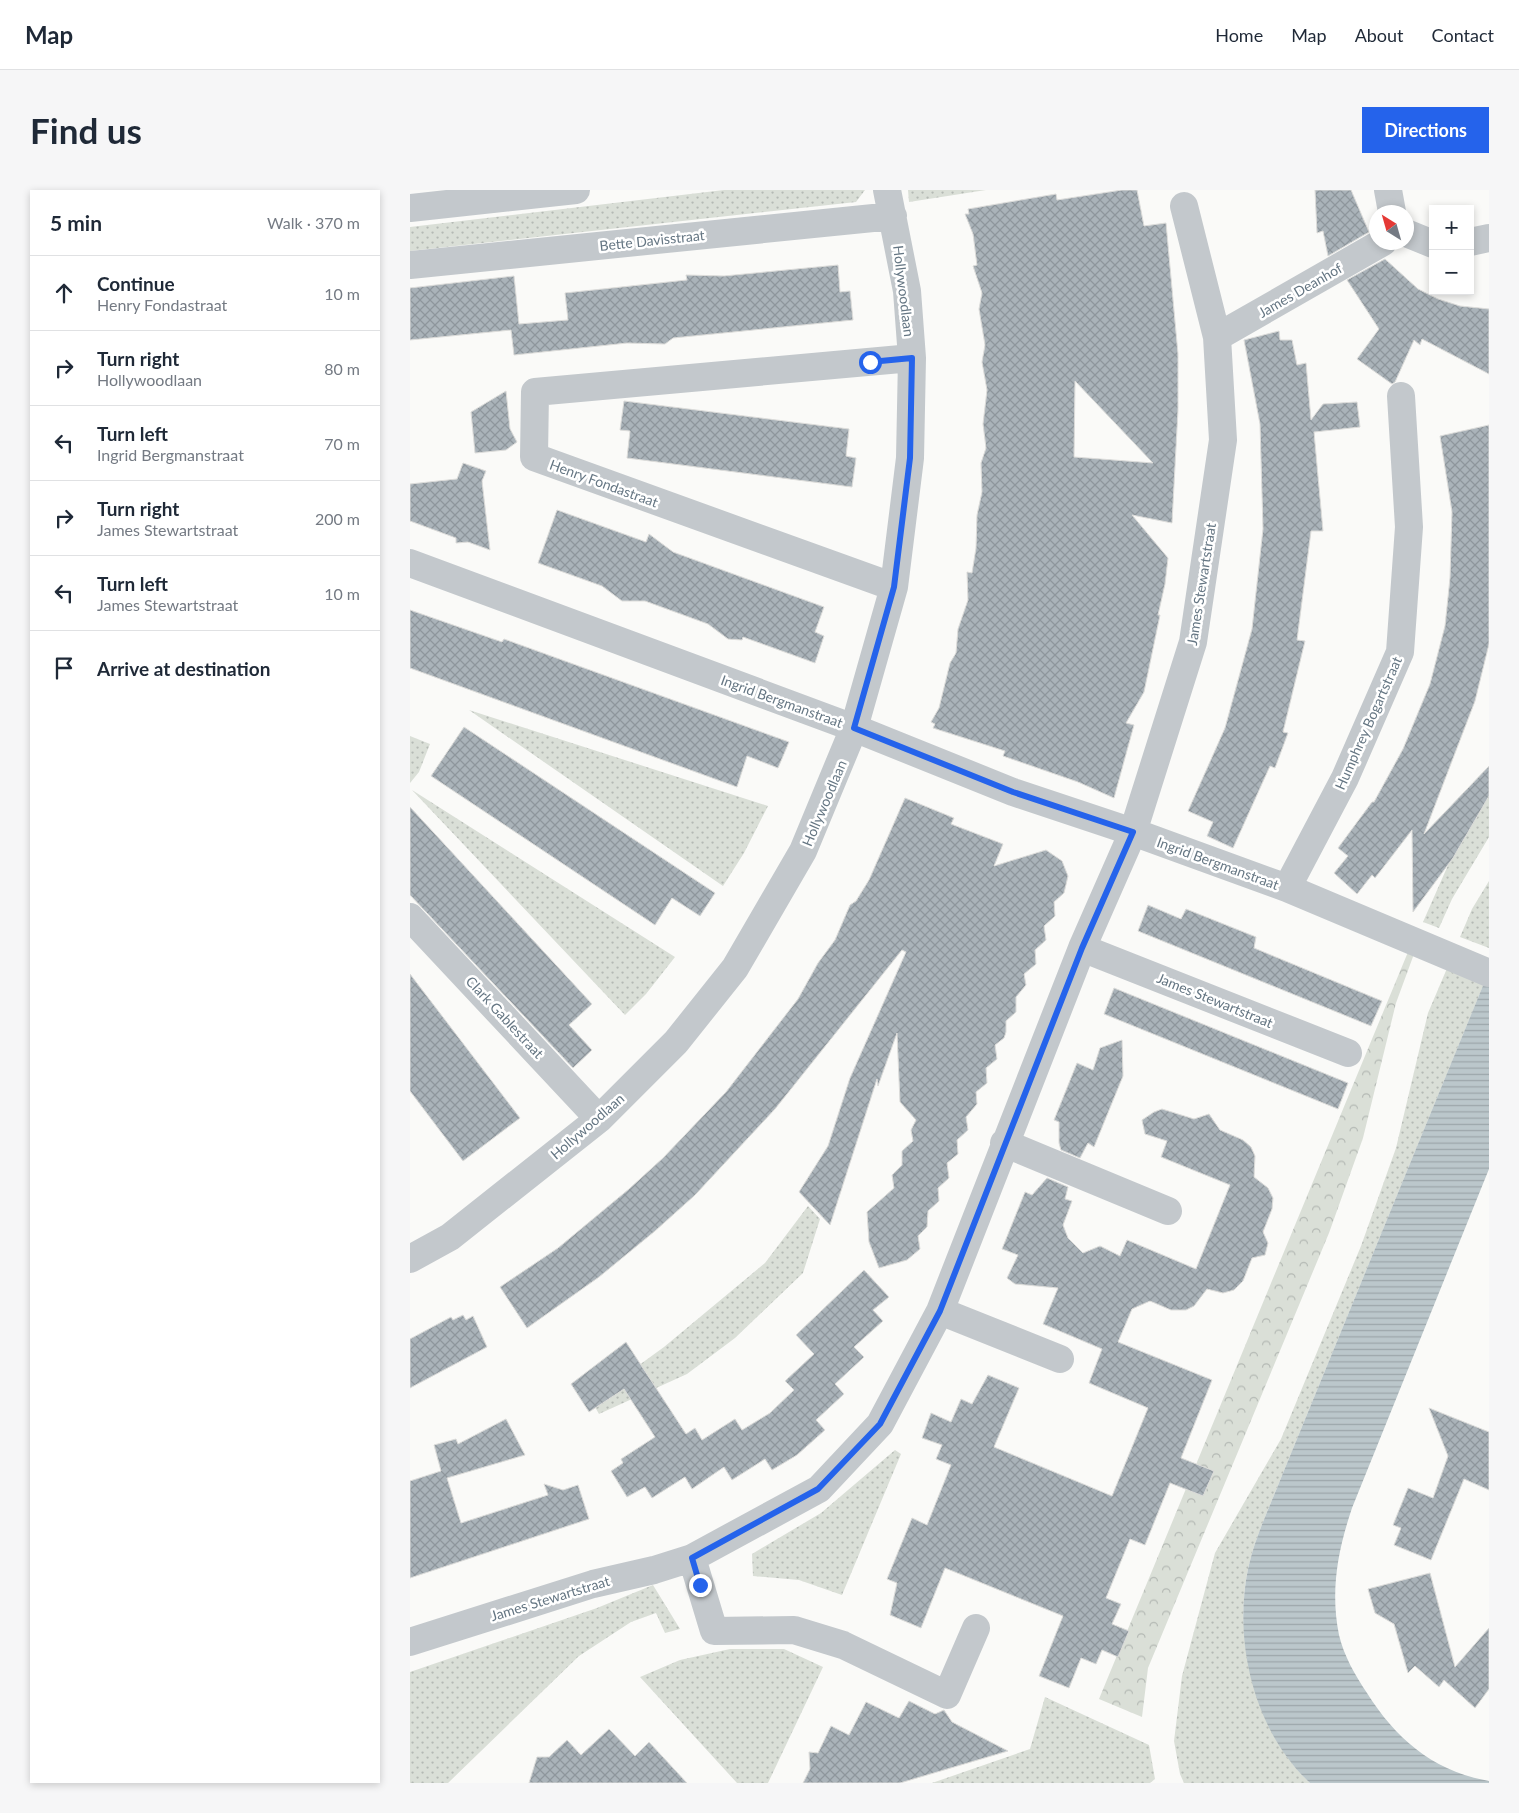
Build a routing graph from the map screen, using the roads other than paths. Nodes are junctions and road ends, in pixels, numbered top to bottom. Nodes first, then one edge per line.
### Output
1 (576, 190) edge
2 (1388, 190) edge
3 (890, 203) edge
4 (1391, 205) edge
5 (1184, 206) dead end
6 (410, 208) edge
7 (1414, 236) edge
8 (1489, 238) edge
9 (1474, 241) edge
10 (1429, 242) edge
11 (1369, 250) edge
12 (410, 265) edge
13 (1217, 337) junction
14 (912, 358) junction
15 (1401, 396) dead end
16 (410, 563) edge
17 (894, 587) junction
18 (854, 728) junction
19 (1133, 832) junction
20 (1287, 888) junction
21 (410, 917) edge
22 (1082, 948) junction
23 (1489, 973) edge
24 (1348, 1053) dead end
25 (599, 1119) junction
26 (1004, 1143) junction
27 (1168, 1211) dead end
28 (410, 1259) edge
29 (940, 1311) junction
30 (1060, 1359) dead end
31 (692, 1558) junction
32 (976, 1628) dead end
33 (410, 1642) edge

1 - 6 street
2 - 4 street
3 - 12 street, Bette Davisstraat
3 - 14 street, Hollywoodlaan
5 - 13 street, James Stewartstraat
7 - 10 street
8 - 9 street
11 - 13 street, James Deanhof
13 - 19 street, James Stewartstraat
14 - 17 street, Hollywoodlaan
14 - 17 street, Henry Fondastraat
15 - 20 street, Humphrey Bogartstraat
16 - 18 street, Ingrid Bergmanstraat
17 - 18 street, Hollywoodlaan
18 - 19 street, Ingrid Bergmanstraat
18 - 25 street, Hollywoodlaan
19 - 20 street, Ingrid Bergmanstraat
19 - 22 street, James Stewartstraat
20 - 23 street, Ingrid Bergmanstraat
21 - 25 street, Clark Gablestraat
22 - 24 street, James Stewartstraat
22 - 26 street, James Stewartstraat
25 - 28 street, Hollywoodlaan
26 - 27 street
26 - 29 street, James Stewartstraat
29 - 30 street
29 - 31 street, James Stewartstraat
31 - 32 street
31 - 33 street, James Stewartstraat

